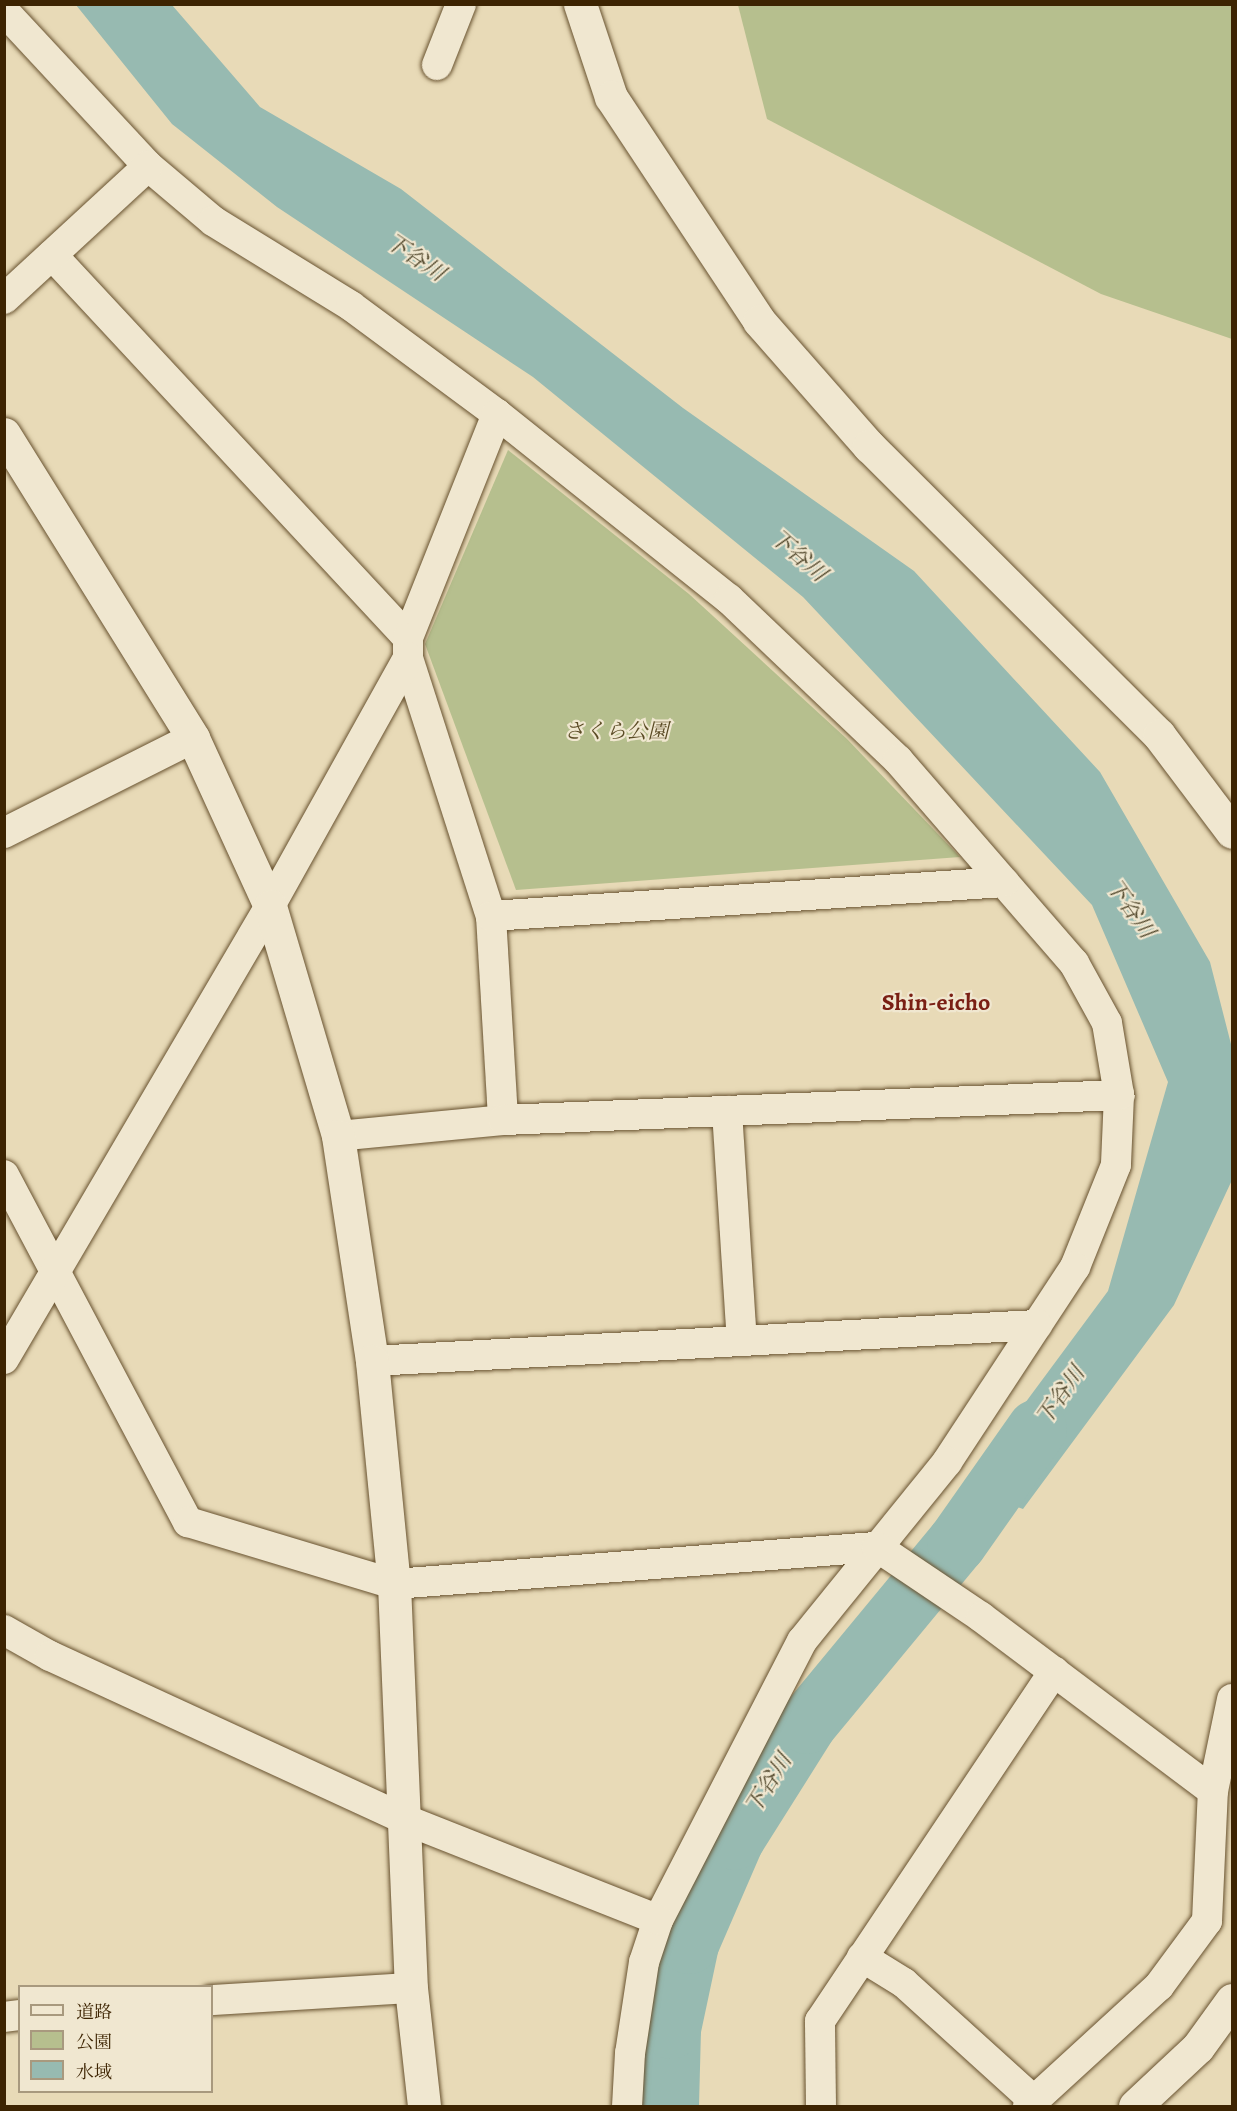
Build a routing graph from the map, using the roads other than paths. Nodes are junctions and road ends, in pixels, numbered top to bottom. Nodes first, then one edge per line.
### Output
1 (460, 4) edge
2 (580, 4) edge
3 (4, 11) edge
4 (437, 65) dead end
5 (148, 166) junction
6 (52, 255) junction
7 (4, 299) edge
8 (497, 414) junction
9 (4, 434) edge
10 (408, 648) junction
11 (193, 738) junction
12 (4, 832) edge
13 (1233, 832) edge
14 (1004, 882) junction
15 (270, 906) junction
16 (491, 916) junction
17 (1119, 1095) junction
18 (727, 1110) junction
19 (503, 1120) junction
20 (338, 1136) junction
21 (4, 1175) edge
22 (53, 1273) junction
23 (1037, 1325) junction
24 (742, 1341) junction
25 (4, 1359) edge
26 (372, 1361) junction
27 (877, 1546) junction
28 (394, 1584) junction
29 (4, 1630) edge
30 (1054, 1671) junction
31 (1233, 1698) edge
32 (1213, 1791) junction
33 (406, 1820) junction
34 (658, 1920) junction
35 (862, 1957) junction
36 (411, 1988) junction
37 (213, 2000) edge
38 (1233, 2000) edge
39 (1031, 2104) edge
40 (424, 2106) edge
41 (627, 2106) edge
42 (821, 2106) edge
43 (1135, 2106) edge

1 - 4 street
2 - 13 street
3 - 5 street
5 - 6 street
5 - 8 street
6 - 7 street
6 - 10 street
8 - 10 street
8 - 14 street
9 - 11 street
10 - 15 street
10 - 16 street
11 - 12 street
11 - 15 street
14 - 16 street
14 - 17 street
15 - 20 street
15 - 22 street
16 - 19 street
17 - 18 street
17 - 23 street
18 - 19 street
18 - 24 street
19 - 20 street
20 - 26 street
21 - 22 street
22 - 25 street
22 - 28 street
23 - 24 street
23 - 27 street
24 - 26 street
26 - 28 street
27 - 28 street
27 - 30 street
27 - 34 street
28 - 33 street
29 - 33 street
30 - 32 street
30 - 35 street
31 - 32 street
32 - 39 street
33 - 34 street
33 - 36 street
34 - 41 street
35 - 39 street
35 - 42 street
36 - 37 street
36 - 40 street
38 - 43 street

